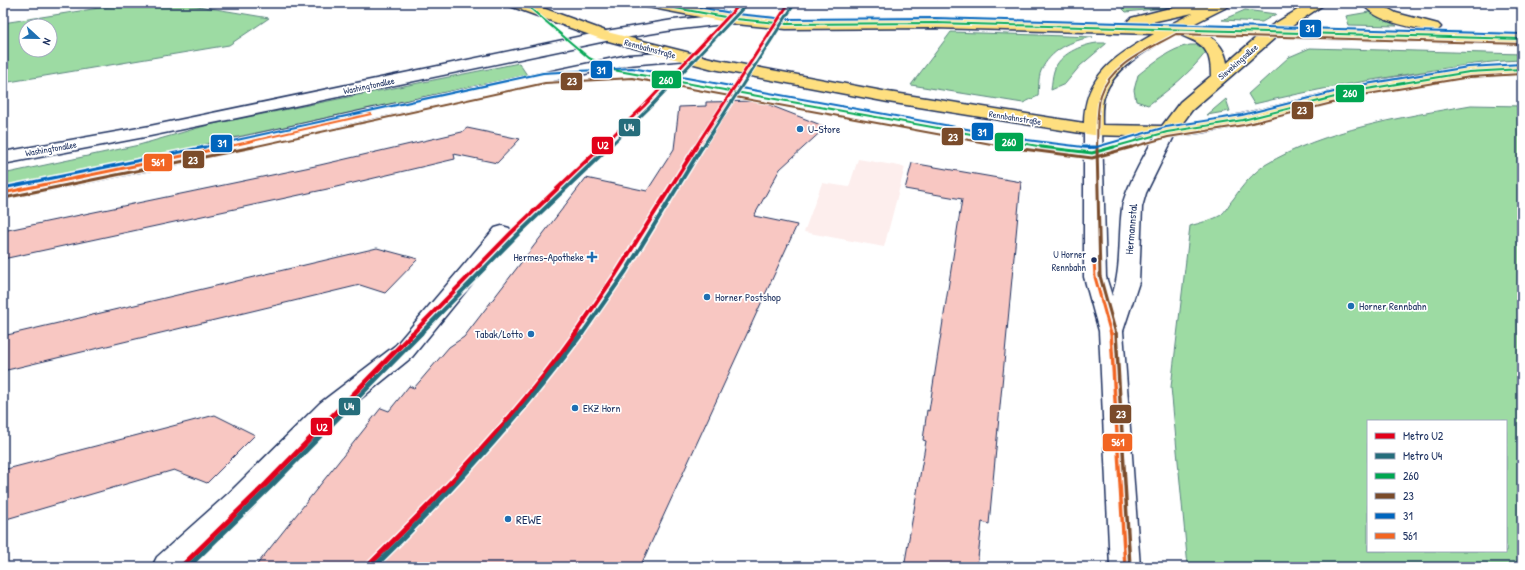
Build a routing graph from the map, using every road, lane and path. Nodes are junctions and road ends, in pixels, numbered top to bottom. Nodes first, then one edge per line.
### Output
1 (515, 3) edge
2 (648, 3) edge
3 (1224, 3) edge
4 (1319, 3) edge
5 (1369, 3) edge
6 (736, 19) junction
7 (1115, 27) junction
8 (1175, 29) junction
9 (1272, 32) junction
10 (606, 36) junction
11 (1481, 37) junction
12 (1522, 39) edge
13 (679, 57) junction
14 (1522, 69) edge
15 (1220, 77) junction
16 (1093, 130) junction
17 (1167, 132) junction
18 (3, 158) edge
19 (3, 193) edge
20 (502, 233) dead end
21 (1111, 331) junction
22 (167, 567) edge
23 (1125, 567) edge

1 - 10 main road, Rennbahnstraße
2 - 6 main road
3 - 7 main road
3 - 8 main road
4 - 9 main road, Sievekingsallee
5 - 11 main road
6 - 7 main road
6 - 10 street, Washingtonallee
7 - 8 main road
8 - 9 main road
8 - 15 main road
8 - 16 main road
9 - 11 main road
9 - 15 main road, Sievekingsallee
10 - 13 main road, Rennbahnstraße
10 - 18 street, Washingtonallee
11 - 12 main road
13 - 16 main road, Rennbahnstraße
13 - 19 street
14 - 17 main road, Rennbahnstraße
15 - 17 main road, Sievekingsallee
16 - 17 main road, Rennbahnstraße
16 - 21 street, Hermannstal
17 - 21 street, Hermannstal
20 - 22 street
21 - 23 street, Hermannstal

